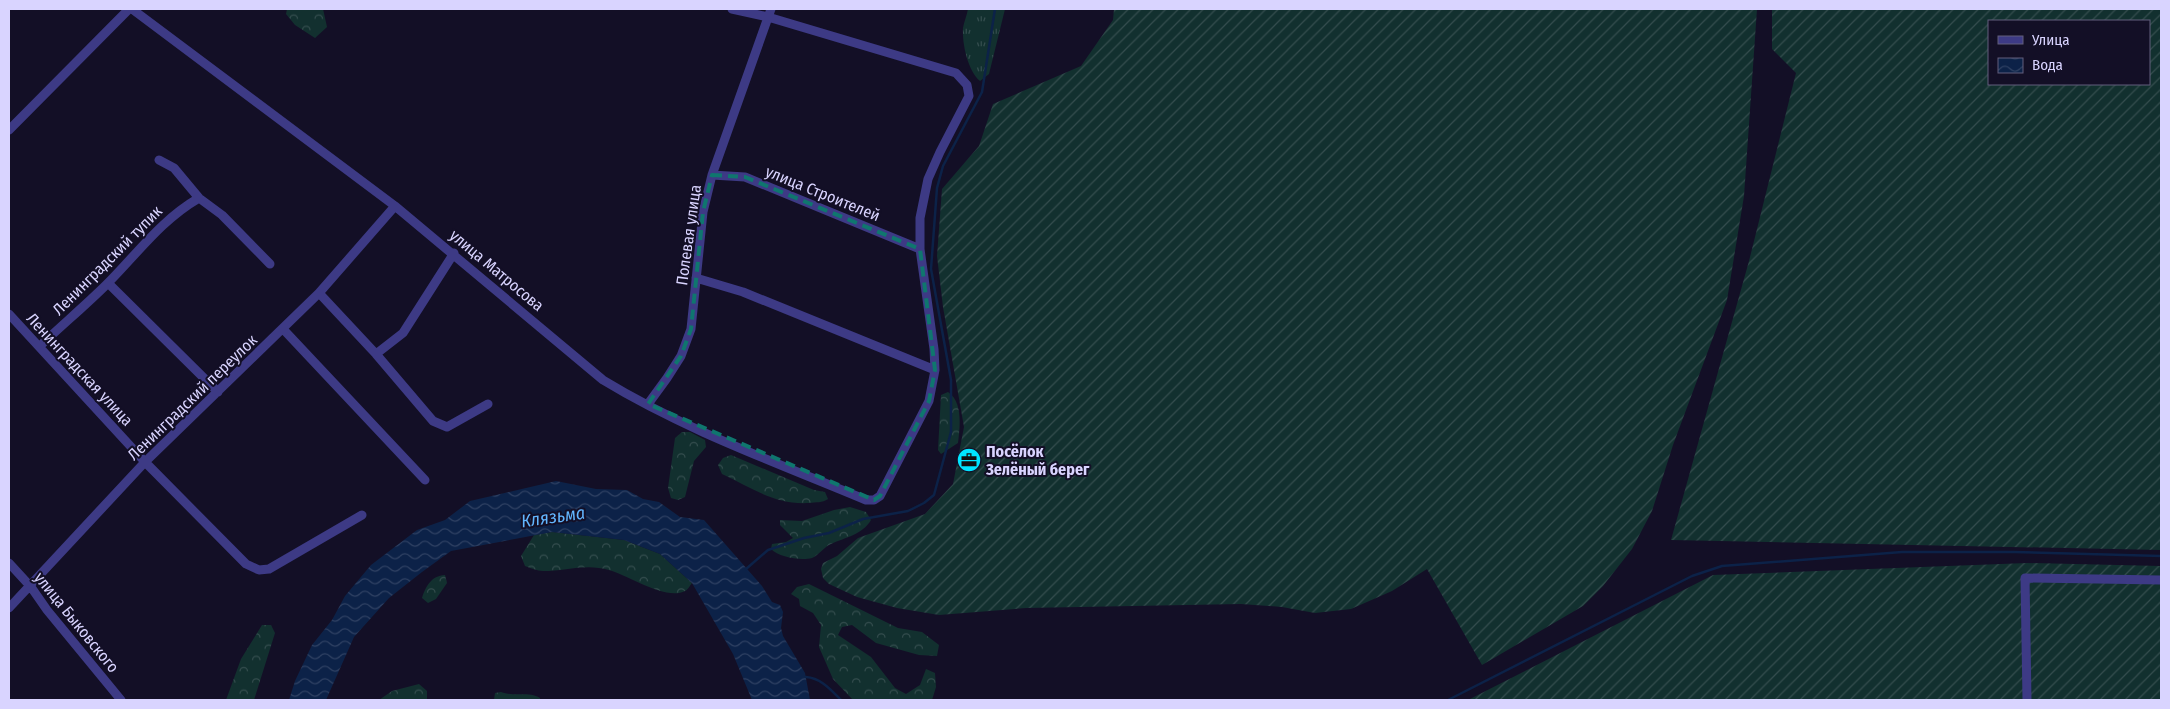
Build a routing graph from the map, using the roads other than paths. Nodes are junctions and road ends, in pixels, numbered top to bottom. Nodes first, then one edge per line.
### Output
1 (130, 9) edge
2 (732, 9) edge
3 (770, 13) edge
4 (9, 130) edge
5 (159, 160) dead end
6 (712, 175) junction
7 (199, 198) junction
8 (396, 206) junction
9 (920, 249) junction
10 (454, 253) junction
11 (270, 264) dead end
12 (696, 278) junction
13 (108, 283) junction
14 (319, 293) junction
15 (9, 314) edge
16 (283, 329) junction
17 (40, 346) junction
18 (376, 354) junction
19 (935, 370) junction
20 (218, 392) junction
21 (488, 404) dead end
22 (648, 404) junction
23 (145, 462) junction
24 (425, 480) dead end
25 (362, 515) dead end
26 (9, 562) edge
27 (2161, 580) edge
28 (31, 587) junction
29 (9, 608) edge
30 (121, 700) edge
31 (2027, 700) edge

1 - 4 street
1 - 8 street, улица Матросова
2 - 3 street
3 - 6 street, Полевая улица
3 - 9 street
5 - 7 street
6 - 9 street, улица Строителей
6 - 12 street, Полевая улица
7 - 11 street
7 - 13 street, Ленинградский тупик
8 - 10 street, улица Матросова
8 - 14 street, Ленинградский переулок
9 - 19 street
10 - 18 street
10 - 22 street, улица Матросова
12 - 19 street
12 - 22 street, Полевая улица
13 - 17 street, Ленинградский тупик
13 - 20 street
14 - 16 street, Ленинградский переулок
14 - 18 street
15 - 17 street, Ленинградская улица
16 - 20 street, Ленинградский переулок
16 - 24 street
17 - 23 street, Ленинградская улица
18 - 21 street
19 - 22 street, улица Матросова
20 - 23 street, Ленинградский переулок
23 - 25 street, Ленинградская улица
23 - 28 street, Ленинградский переулок
26 - 28 street, улица Быковского
27 - 31 street
28 - 29 street, Ленинградский переулок
28 - 30 street, улица Быковского

